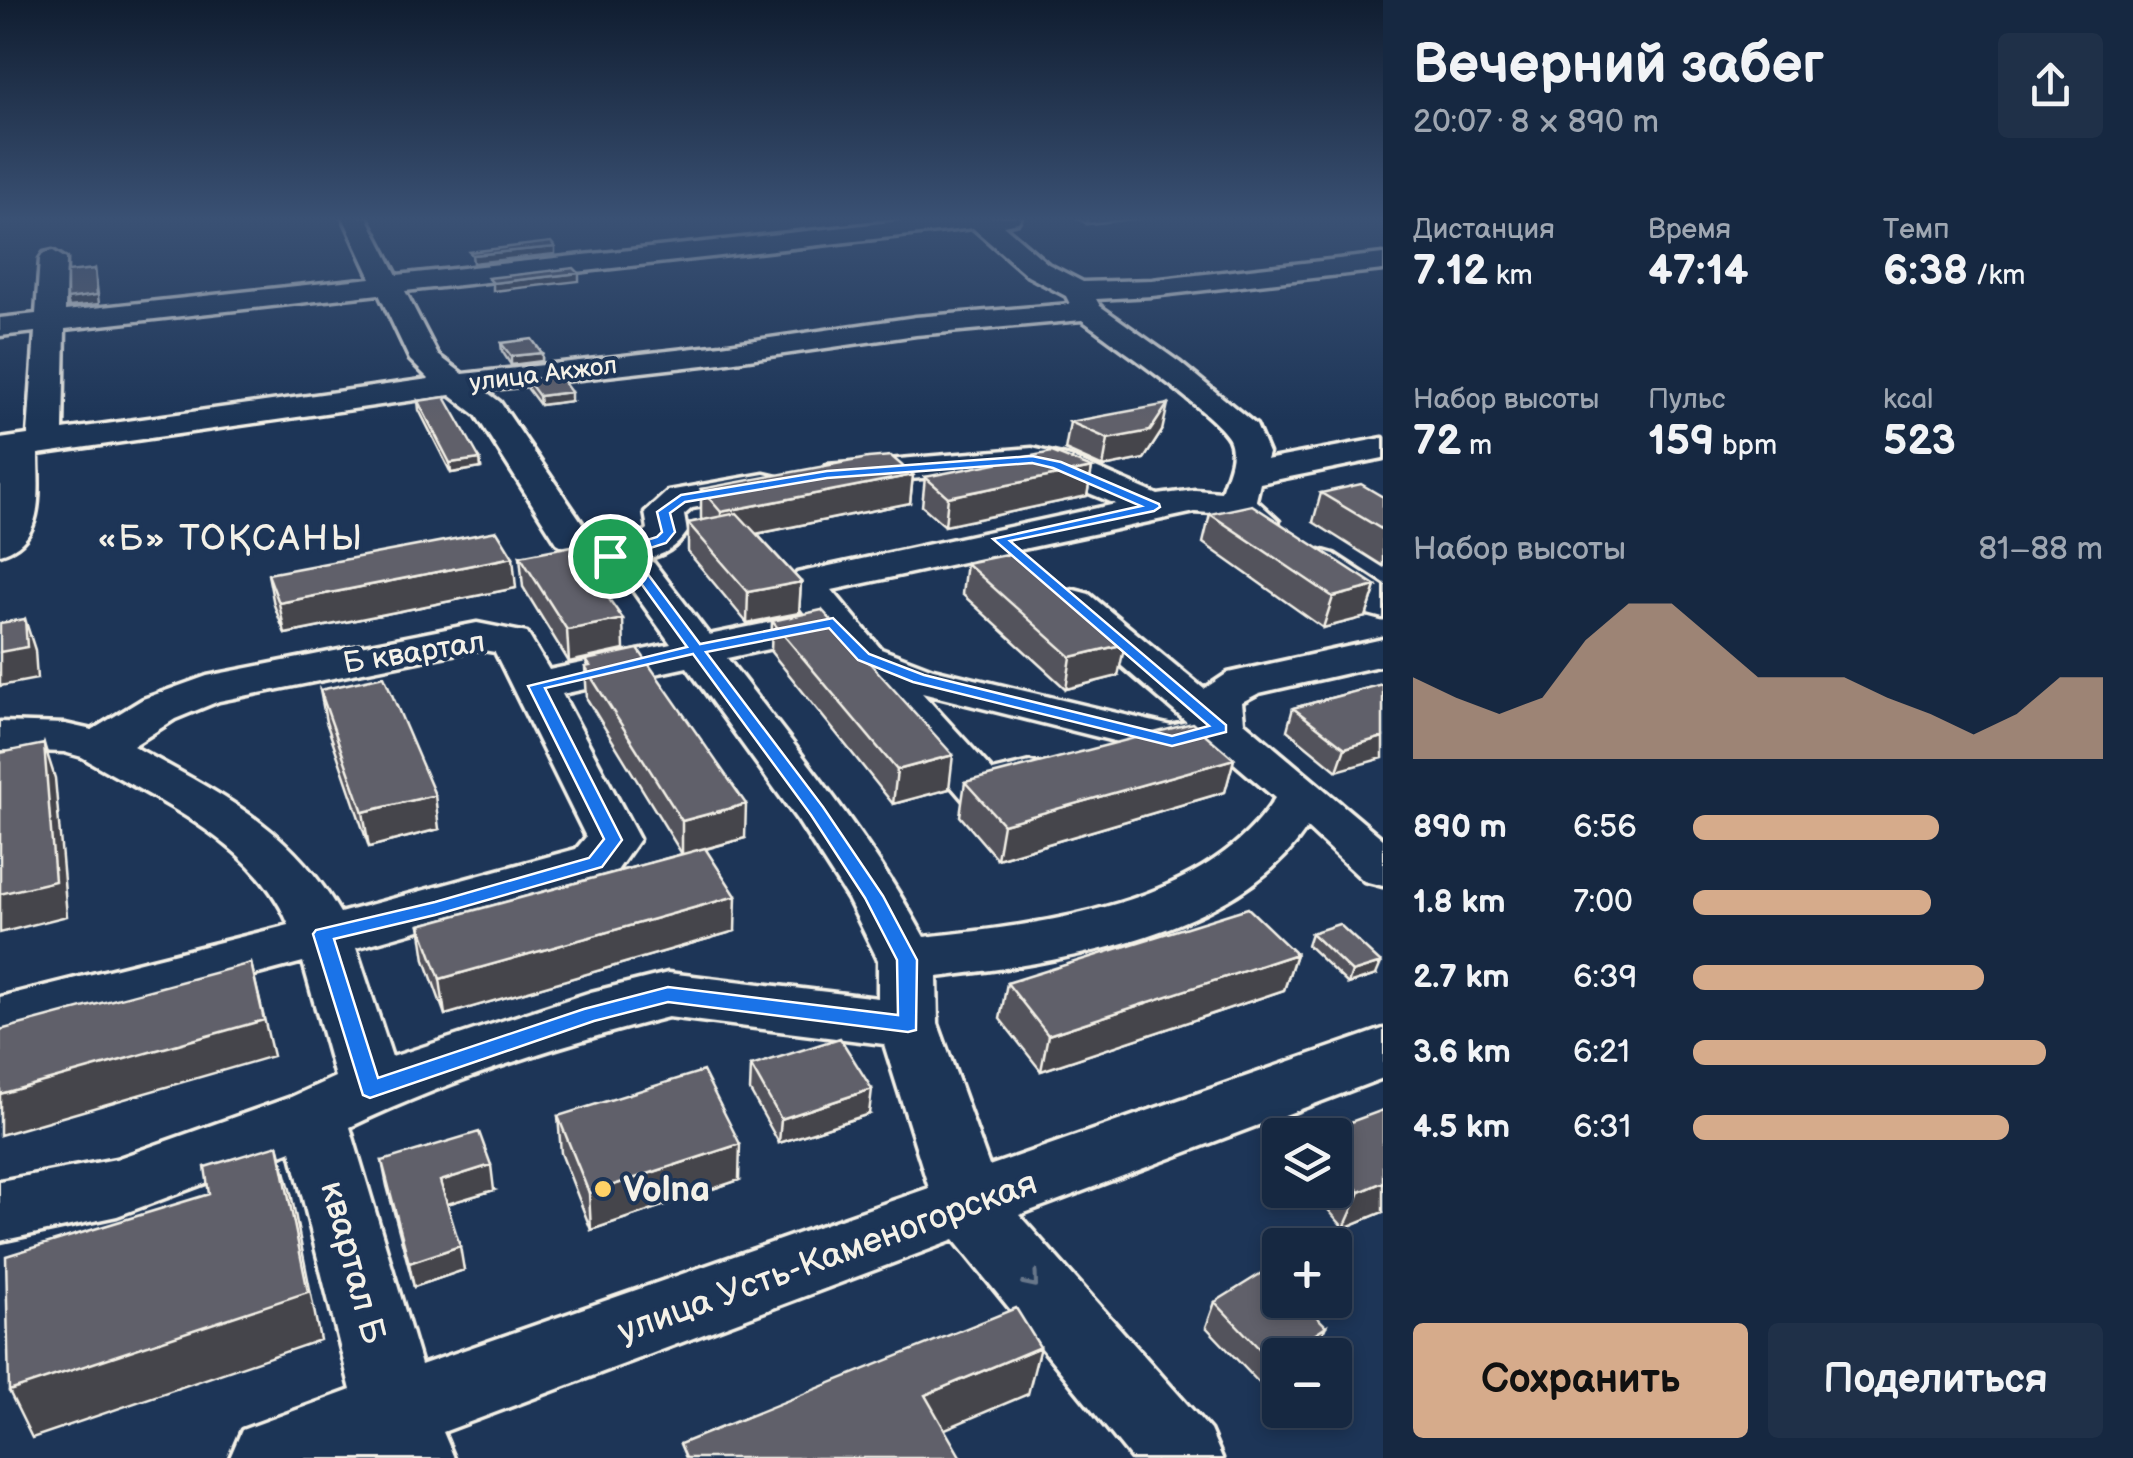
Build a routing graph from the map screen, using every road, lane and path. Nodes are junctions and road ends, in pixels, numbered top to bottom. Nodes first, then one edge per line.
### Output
1 (52, 285) edge
2 (378, 285) edge
3 (389, 285) edge
4 (1060, 285) edge
5 (1178, 285) edge
6 (1083, 301) junction
7 (50, 321) junction
8 (0, 326) edge
9 (460, 383) junction
10 (22, 446) edge
11 (1383, 448) edge
12 (1240, 490) junction
13 (1154, 507) junction
14 (999, 539) junction
15 (0, 542) edge
16 (610, 556) junction
17 (1383, 604) edge
18 (833, 622) junction
19 (696, 649) junction
20 (1383, 652) edge
21 (864, 657) junction
22 (536, 686) junction
23 (1220, 728) junction
24 (0, 736) edge
25 (1172, 741) junction
26 (99, 747) junction
27 (1302, 794) junction
28 (1383, 868) edge
29 (323, 934) junction
30 (907, 960) junction
31 (0, 1020) edge
32 (908, 1024) junction
33 (1383, 1053) edge
34 (342, 1102) junction
35 (969, 1206) junction
36 (0, 1211) edge
37 (404, 1434) edge
38 (270, 1458) edge
39 (1182, 1458) edge

1 - 7 street
2 - 7 street
3 - 9 street
4 - 6 street
5 - 6 street, улица Акжол
6 - 9 street, улица Акжол
6 - 12 street
7 - 8 street
7 - 10 street
9 - 10 street, улица Акжол
9 - 16 street
10 - 15 street
11 - 12 street
12 - 13 street
12 - 17 street
13 - 14 street
13 - 16 street
14 - 18 street
14 - 23 street
16 - 19 street
18 - 19 street
18 - 21 street
19 - 22 street
19 - 30 street
20 - 23 street
21 - 25 street
21 - 25 street
22 - 26 street, Б квартал
22 - 29 street, Б квартал
23 - 25 street
23 - 27 street
24 - 26 street
26 - 29 street
27 - 28 street
27 - 30 street
29 - 31 street, Б квартал
29 - 34 street
30 - 32 street
32 - 34 street
32 - 35 street
33 - 35 street, улица Усть-Каменогорская
34 - 36 street
34 - 37 street, квартал Б
35 - 37 street, улица Усть-Каменогорская
35 -> 39 street
37 - 38 street, улица Усть-Каменогорская

